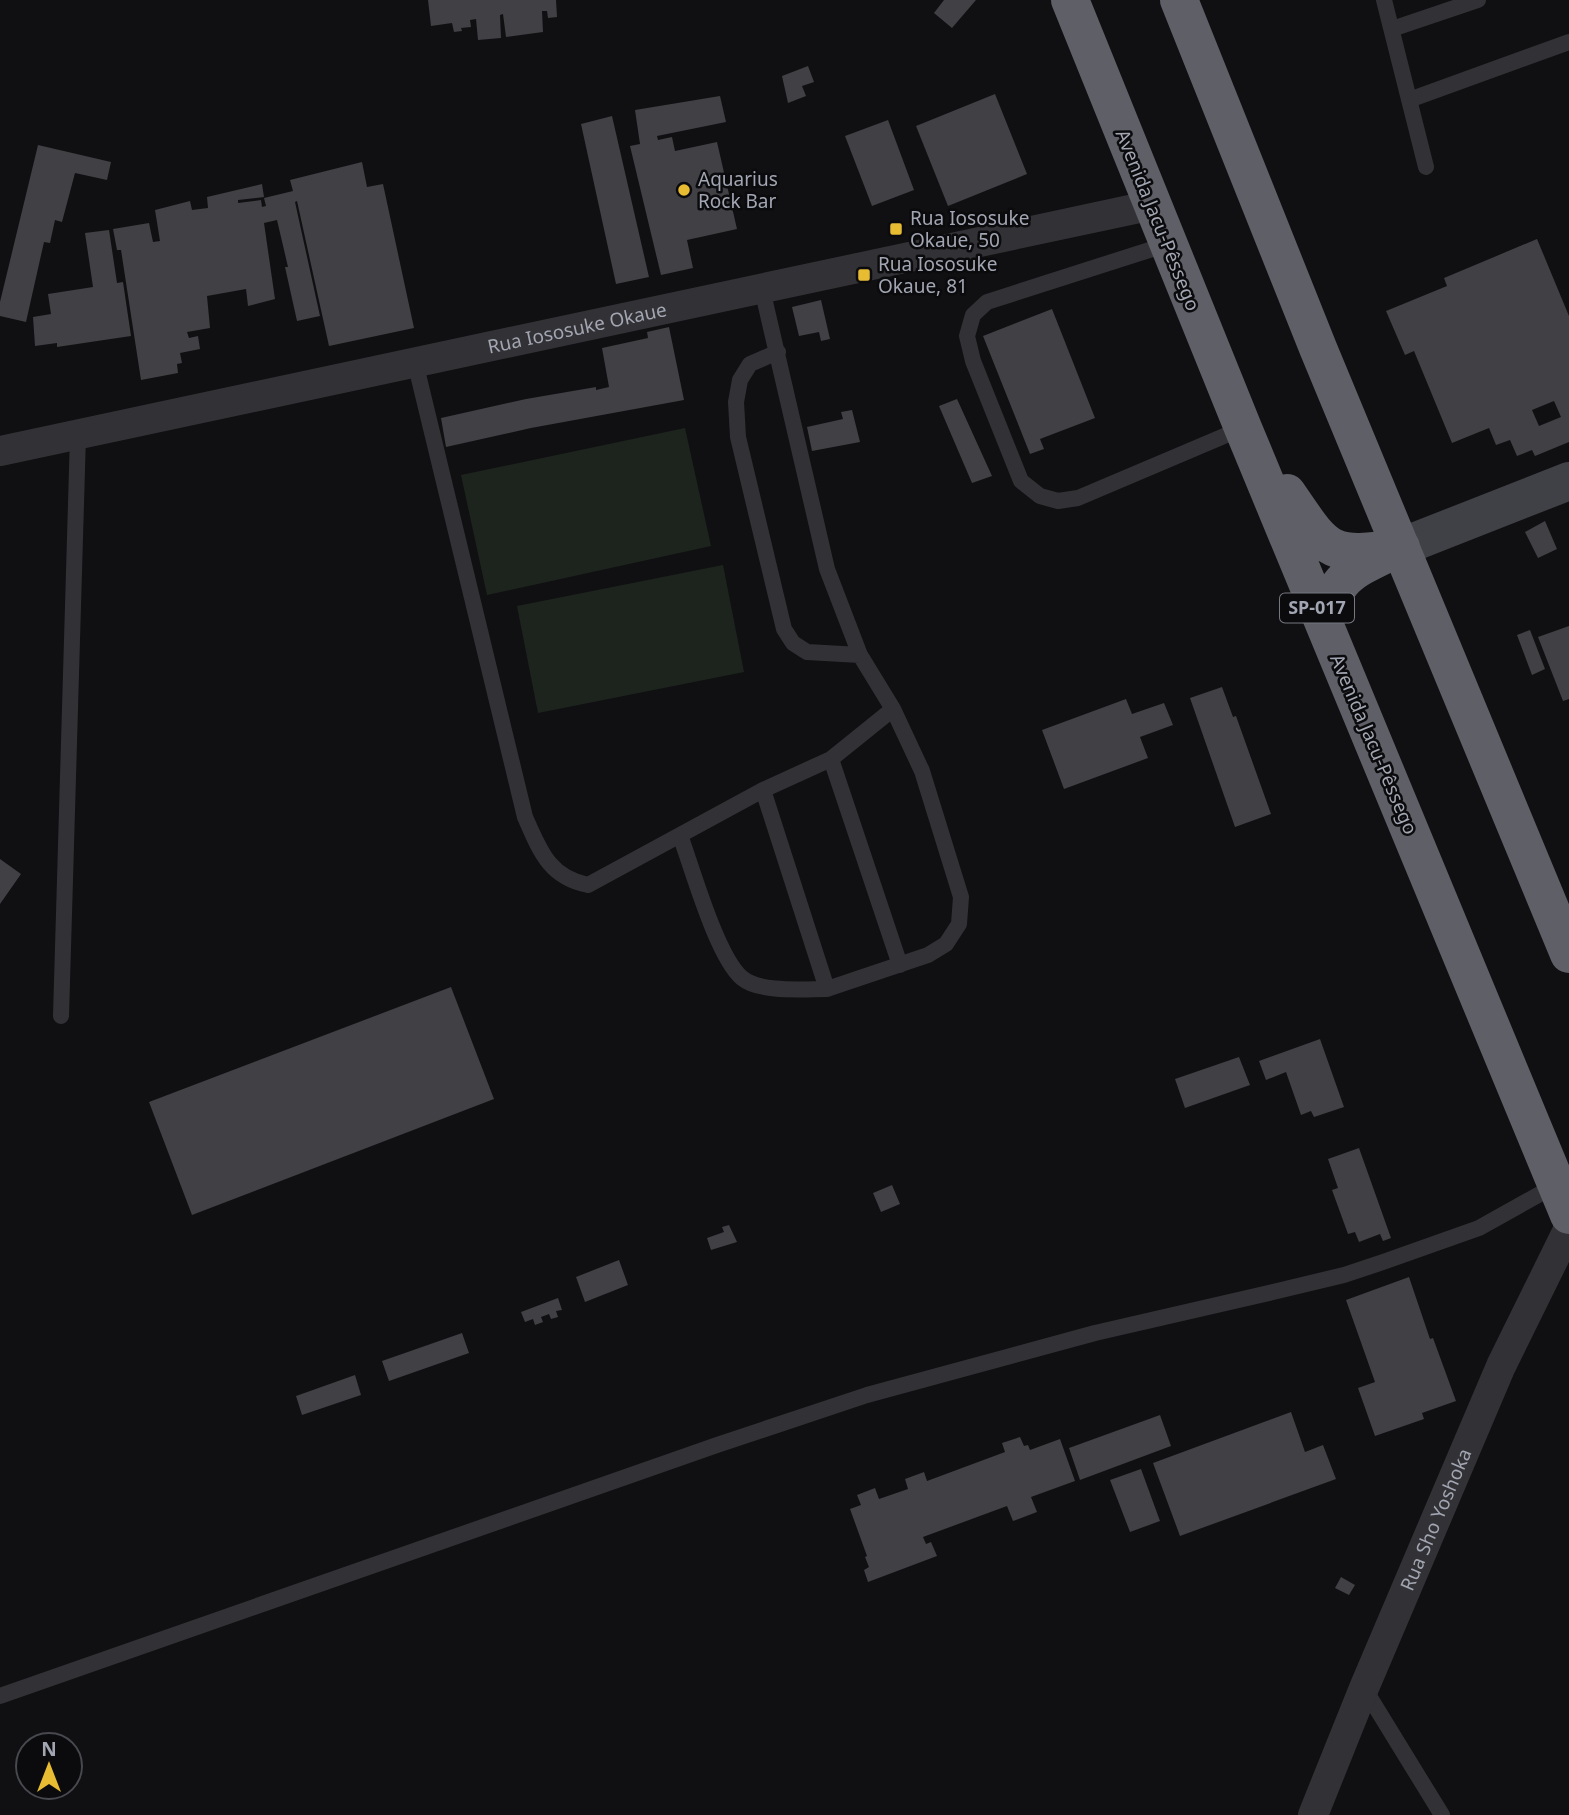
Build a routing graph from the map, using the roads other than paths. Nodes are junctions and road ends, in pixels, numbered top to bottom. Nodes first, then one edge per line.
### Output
1 (1070, 0) edge
2 (1179, 0) edge
3 (1384, 0) edge
4 (1478, 0) edge
5 (1392, 29) junction
6 (1569, 42) edge
7 (1409, 100) junction
8 (1426, 167) dead end
9 (1153, 205) junction
10 (1168, 244) junction
11 (762, 289) junction
12 (778, 352) junction
13 (415, 362) junction
14 (1242, 428) junction
15 (78, 435) junction
16 (0, 451) edge
17 (1569, 481) edge
18 (1401, 547) junction
19 (1322, 621) junction
20 (860, 655) junction
21 (893, 709) junction
22 (831, 759) junction
23 (763, 790) junction
24 (680, 835) junction
25 (1569, 954) edge
26 (900, 965) junction
27 (827, 989) junction
28 (61, 1016) dead end
29 (1563, 1200) edge
30 (1569, 1228) edge
31 (1364, 1688) junction
32 (0, 1696) edge
33 (1313, 1815) edge
34 (1442, 1815) edge

1 - 9 highway, Avenida Jacu-Pêssego / SP-017
2 - 18 highway
3 - 5 lane
4 - 5 lane
5 - 7 lane
6 - 7 lane
7 - 8 lane
9 - 10 highway, Avenida Jacu-Pêssego / SP-017
9 - 11 street, Rua Iososuke Okaue
10 - 14 highway, Avenida Jacu-Pêssego / SP-017
10 - 14 lane
11 - 12 lane
11 - 13 street, Rua Iososuke Okaue
12 - 20 lane
12 - 20 lane
13 - 15 street, Rua Iososuke Okaue
13 - 24 lane
14 - 18 highway
14 - 19 highway, Avenida Jacu-Pêssego / SP-017
15 - 16 street, Rua Iososuke Okaue
15 - 28 lane
17 - 18 main road
18 - 19 highway
18 - 25 highway
19 - 29 highway, Avenida Jacu-Pêssego / SP-017
20 - 21 lane
21 - 22 lane
21 - 26 lane
22 - 23 lane
22 - 26 lane
23 - 24 lane
23 - 27 lane
24 - 27 lane
26 - 27 lane
29 - 32 lane
30 - 31 street, Rua Sho Yoshoka
31 - 33 street, Rua Sho Yoshoka
31 - 34 lane

